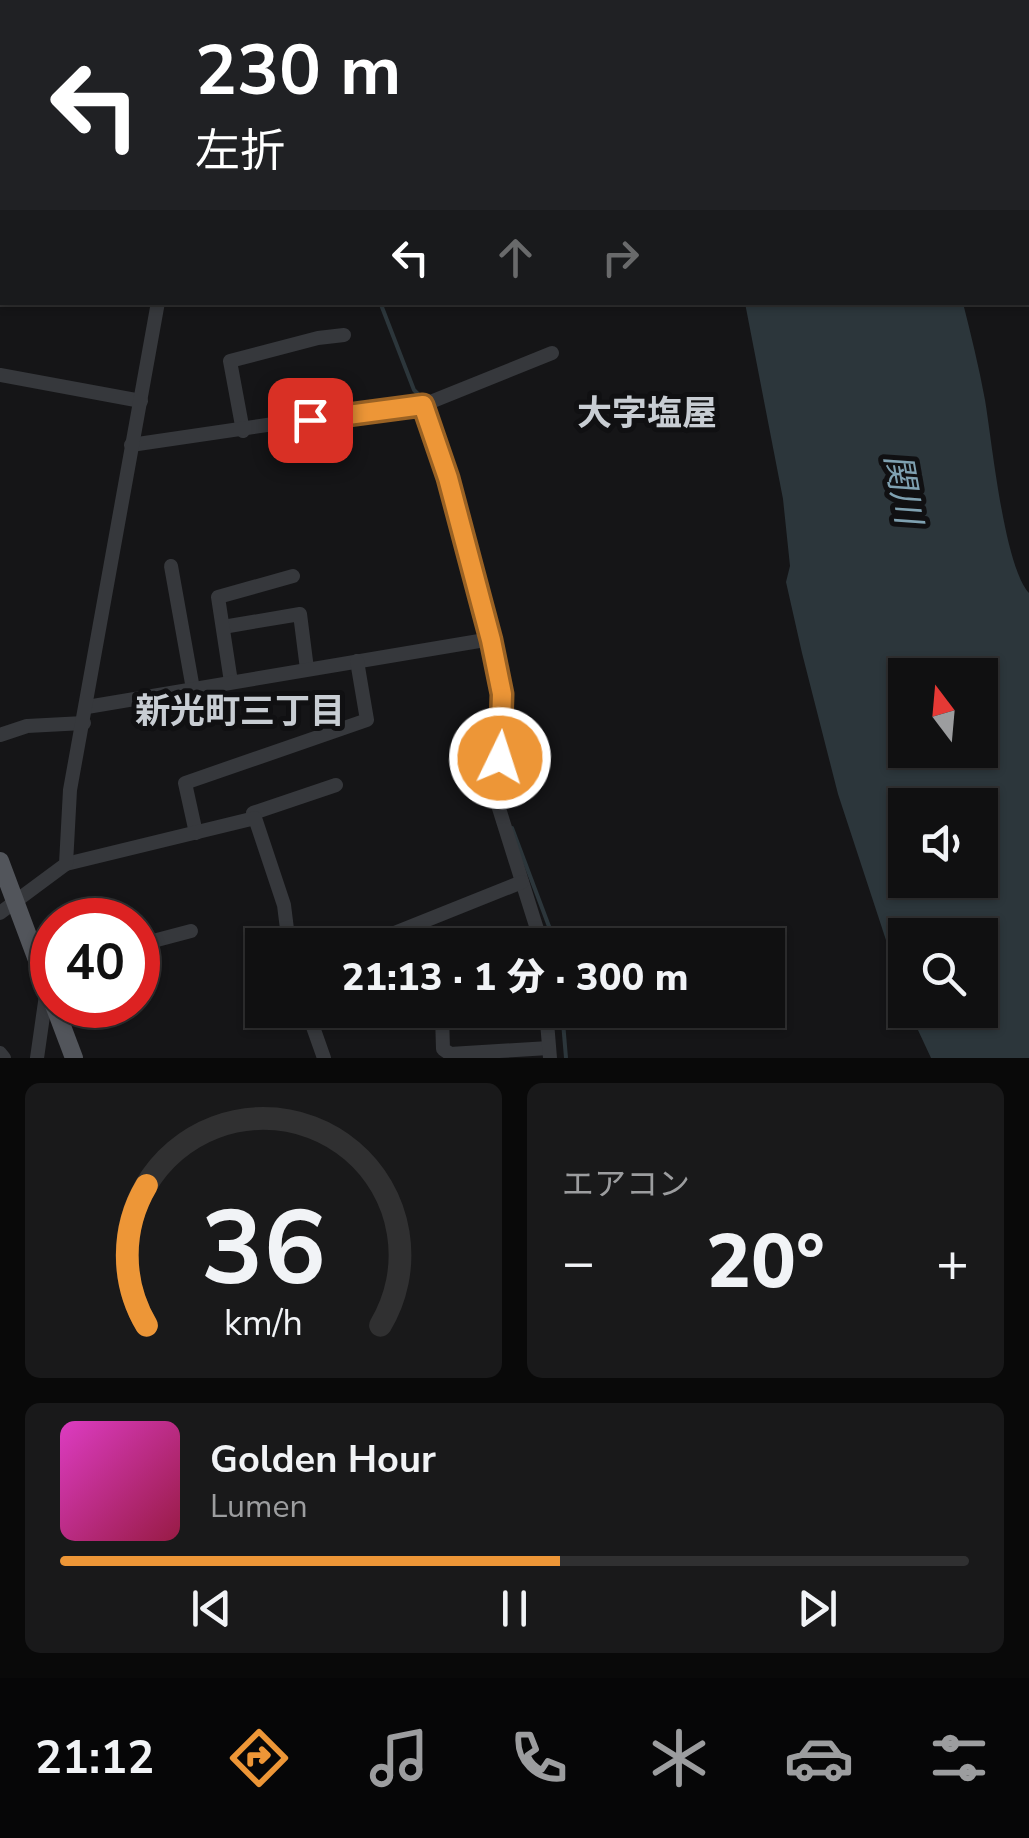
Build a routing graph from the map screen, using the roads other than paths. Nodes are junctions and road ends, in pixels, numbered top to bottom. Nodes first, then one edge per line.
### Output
1 (157, 305) edge
2 (344, 334) dead end
3 (552, 353) dead end
4 (0, 376) edge
5 (141, 400) junction
6 (423, 405) junction
7 (243, 430) junction
8 (131, 446) junction
9 (171, 566) dead end
10 (293, 576) dead end
11 (223, 627) junction
12 (491, 640) junction
13 (357, 660) junction
14 (308, 669) junction
15 (232, 682) junction
16 (193, 689) junction
17 (86, 707) junction
18 (84, 723) junction
19 (0, 735) edge
20 (336, 785) dead end
21 (254, 818) junction
22 (196, 834) junction
23 (0, 860) edge
24 (66, 864) junction
25 (522, 882) junction
26 (8, 908) edge
27 (287, 928) edge
28 (407, 928) edge
29 (537, 928) edge
30 (191, 931) dead end
31 (160, 939) edge
32 (30, 949) edge
33 (42, 1028) edge
34 (64, 1028) edge
35 (312, 1028) edge
36 (443, 1028) edge
37 (547, 1028) edge
38 (549, 1053) edge
39 (319, 1056) edge
40 (37, 1058) edge
41 (74, 1058) edge

1 - 5 street
2 - 7 street
3 - 6 street
4 - 5 street
5 - 8 street
6 - 7 street
6 - 12 street
7 - 8 street
8 - 17 street
9 - 16 street
10 - 11 street
11 - 14 street
11 - 15 street
12 - 13 street
12 - 25 street
13 - 14 street
13 - 22 street
14 - 15 street
15 - 16 street
16 - 17 street
17 - 18 street
18 - 19 street
18 - 24 street
20 - 21 street
21 - 22 street
21 - 27 street
22 - 24 street
23 - 26 main road
24 - 26 street
25 - 28 street
25 - 29 street
26 - 32 main road
30 - 31 street
33 - 40 street
34 - 41 main road
35 - 39 street
36 - 38 street
37 - 38 street

